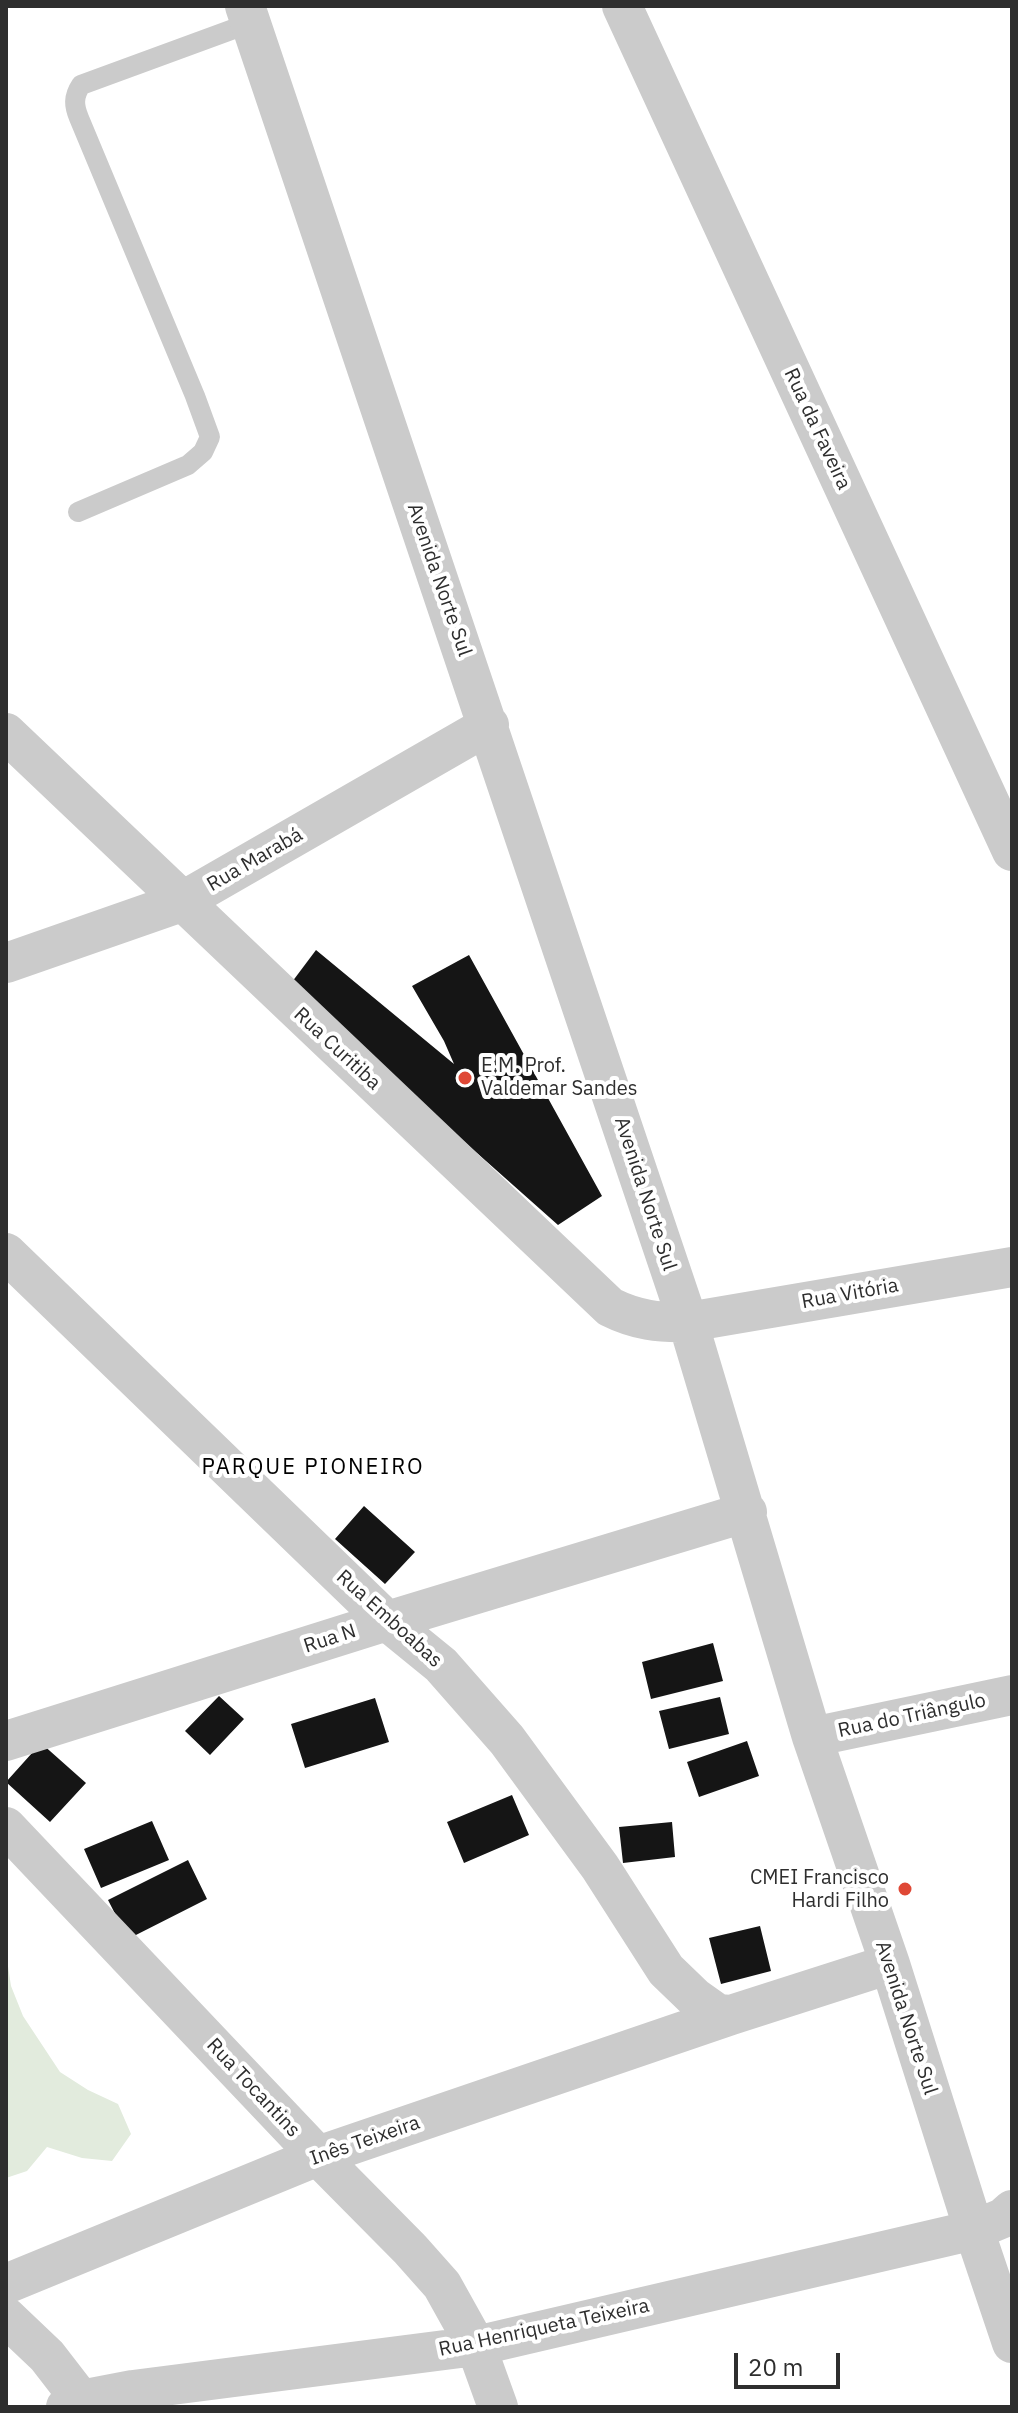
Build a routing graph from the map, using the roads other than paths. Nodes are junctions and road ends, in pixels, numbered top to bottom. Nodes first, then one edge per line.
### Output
1 (622, 6) edge
2 (247, 14) edge
3 (78, 512) dead end
4 (489, 725) junction
5 (6, 733) edge
6 (1012, 851) edge
7 (181, 902) junction
8 (6, 963) edge
9 (6, 1253) edge
10 (1012, 1267) edge
11 (688, 1322) junction
12 (747, 1512) junction
13 (387, 1621) junction
14 (1012, 1695) edge
15 (812, 1737) junction
16 (6, 1741) edge
17 (6, 1827) edge
18 (890, 1964) junction
19 (731, 2015) junction
20 (318, 2156) junction
21 (1012, 2210) edge
22 (974, 2230) junction
23 (6, 2284) edge
24 (6, 2317) edge
25 (1012, 2343) edge
26 (476, 2346) junction
27 (74, 2404) edge
28 (498, 2407) edge

1 - 6 street, Rua da Faveira
2 - 3 lane
2 - 4 street, Avenida Norte Sul
4 - 7 street, Rua Marabá
4 - 11 street, Avenida Norte Sul
5 - 7 street, Rua Curitiba
7 - 8 street, Rua Marabá
7 - 11 street, Rua Curitiba
9 - 13 street, Rua Emboabas
10 - 11 street, Rua Vitória
11 - 12 street, Avenida Norte Sul
12 - 13 street, Rua N
12 - 15 street, Avenida Norte Sul
13 - 16 street, Rua N
13 - 19 street, Rua Emboabas
14 - 15 street, Rua do Triângulo
15 - 18 street, Avenida Norte Sul
17 - 20 street, Rua Tocantins
18 - 19 street, Inês Teixeira
18 - 22 street, Avenida Norte Sul
19 - 20 street, Inês Teixeira
20 - 23 street, Inês Teixeira
20 - 26 street, Rua Tocantins
21 - 22 street, Rua Henriqueta Teixeira
22 - 25 street, Avenida Norte Sul
22 - 26 street, Rua Henriqueta Teixeira
24 - 27 street
26 - 27 street, Rua Henriqueta Teixeira
26 - 28 street, Rua Tocantins

